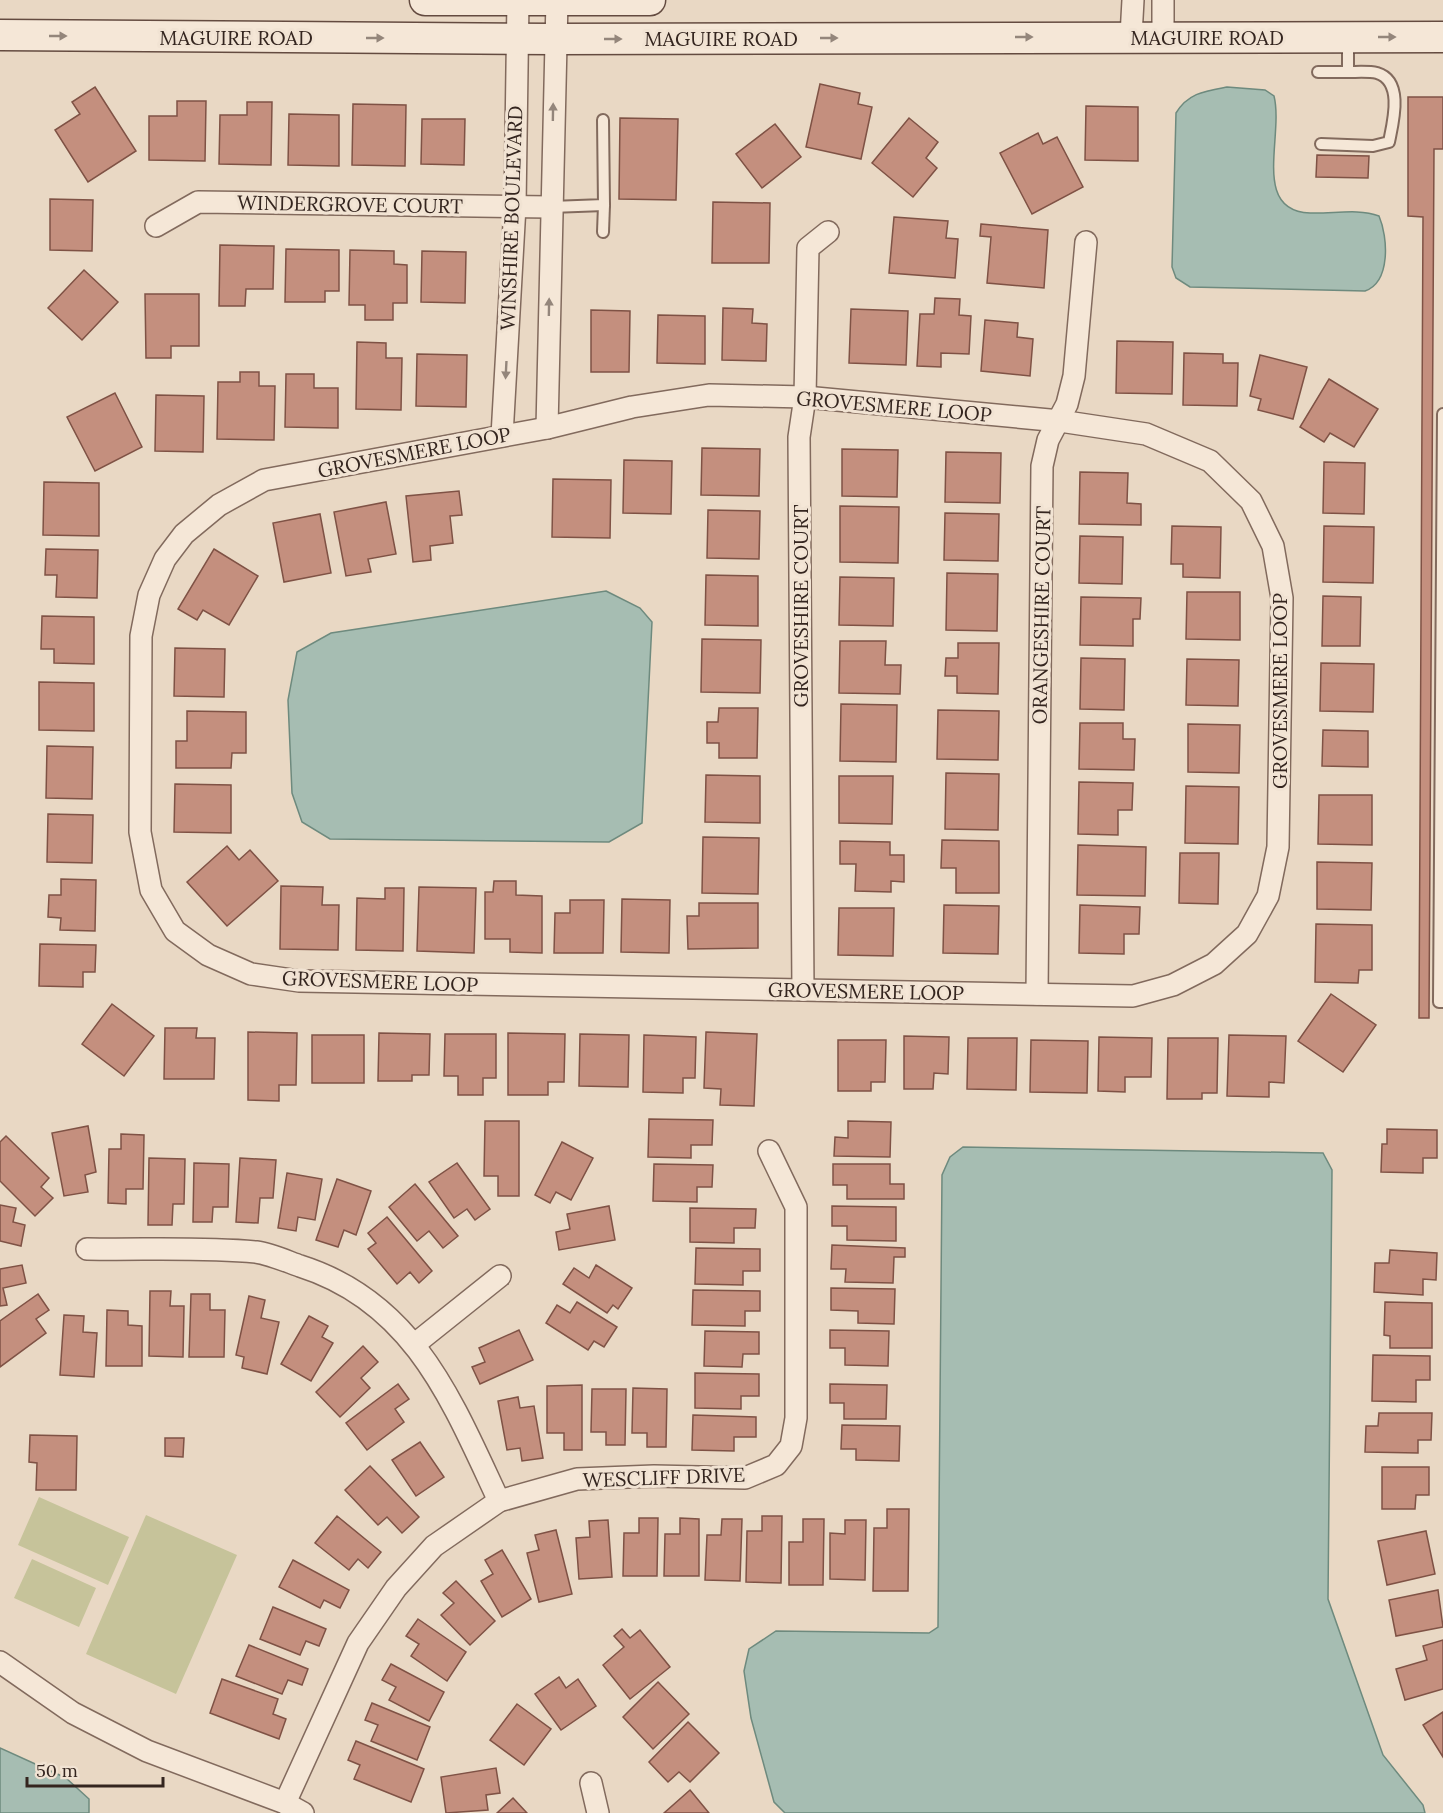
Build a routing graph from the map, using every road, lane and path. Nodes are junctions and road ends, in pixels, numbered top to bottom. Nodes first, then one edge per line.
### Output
1 (425, 0) edge
2 (518, 0) edge
3 (557, 0) edge
4 (650, 0) edge
5 (1133, 0) edge
6 (1163, 0) edge
7 (0, 35) edge
8 (1131, 36) junction
9 (1163, 36) junction
10 (1348, 37) junction
11 (1443, 37) edge
12 (515, 39) junction
13 (555, 39) junction
14 (1318, 72) dead end
15 (1348, 72) junction
16 (603, 120) dead end
17 (1322, 144) dead end
18 (604, 205) junction
19 (515, 206) junction
20 (551, 207) junction
21 (156, 226) dead end
22 (603, 232) dead end
23 (828, 232) dead end
24 (1086, 242) dead end
25 (805, 397) junction
26 (1443, 414) edge
27 (1060, 421) junction
28 (547, 428) junction
29 (502, 436) junction
30 (803, 990) junction
31 (1037, 994) junction
32 (1443, 1002) edge
33 (769, 1151) dead end
34 (87, 1250) dead end
35 (500, 1276) dead end
36 (415, 1344) junction
37 (499, 1501) junction
38 (0, 1662) edge
39 (591, 1783) dead end
40 (294, 1808) edge
41 (598, 1813) edge

1 - 2 main road, MAGUIRE ROAD
2 - 3 main road, MAGUIRE ROAD
2 - 12 street, WINSHIRE BOULEVARD
3 - 4 main road, MAGUIRE ROAD
3 - 13 street, WINSHIRE BOULEVARD
5 - 8 street
6 - 9 street
7 -> 12 main road, MAGUIRE ROAD
8 - 9 main road, MAGUIRE ROAD
13 -> 8 main road, MAGUIRE ROAD
9 - 10 main road, MAGUIRE ROAD
10 -> 11 main road, MAGUIRE ROAD
10 - 15 lane
12 - 13 main road, MAGUIRE ROAD
12 - 19 street, WINSHIRE BOULEVARD
20 -> 13 street, WINSHIRE BOULEVARD
14 - 15 lane
15 - 17 lane
16 - 18 lane
18 - 20 lane
18 - 22 lane
19 - 20 street, WINDERGROVE COURT
19 - 21 street, WINDERGROVE COURT
19 -> 29 street, WINSHIRE BOULEVARD
28 -> 20 street, WINSHIRE BOULEVARD
23 - 25 street, GROVESHIRE COURT
24 - 27 street, ORANGESHIRE COURT
25 - 27 street, GROVESMERE LOOP
25 - 28 street, GROVESMERE LOOP
25 - 30 street, GROVESHIRE COURT
26 - 32 lane
27 - 31 street, ORANGESHIRE COURT
27 - 31 street, GROVESMERE LOOP
28 - 29 street, GROVESMERE LOOP
29 - 30 street, GROVESMERE LOOP
30 - 31 street, GROVESMERE LOOP
33 - 37 street, WESCLIFF DRIVE
34 - 36 street
35 - 36 street
36 - 37 street
37 - 40 street, WESCLIFF DRIVE
38 - 40 street
39 - 41 street

